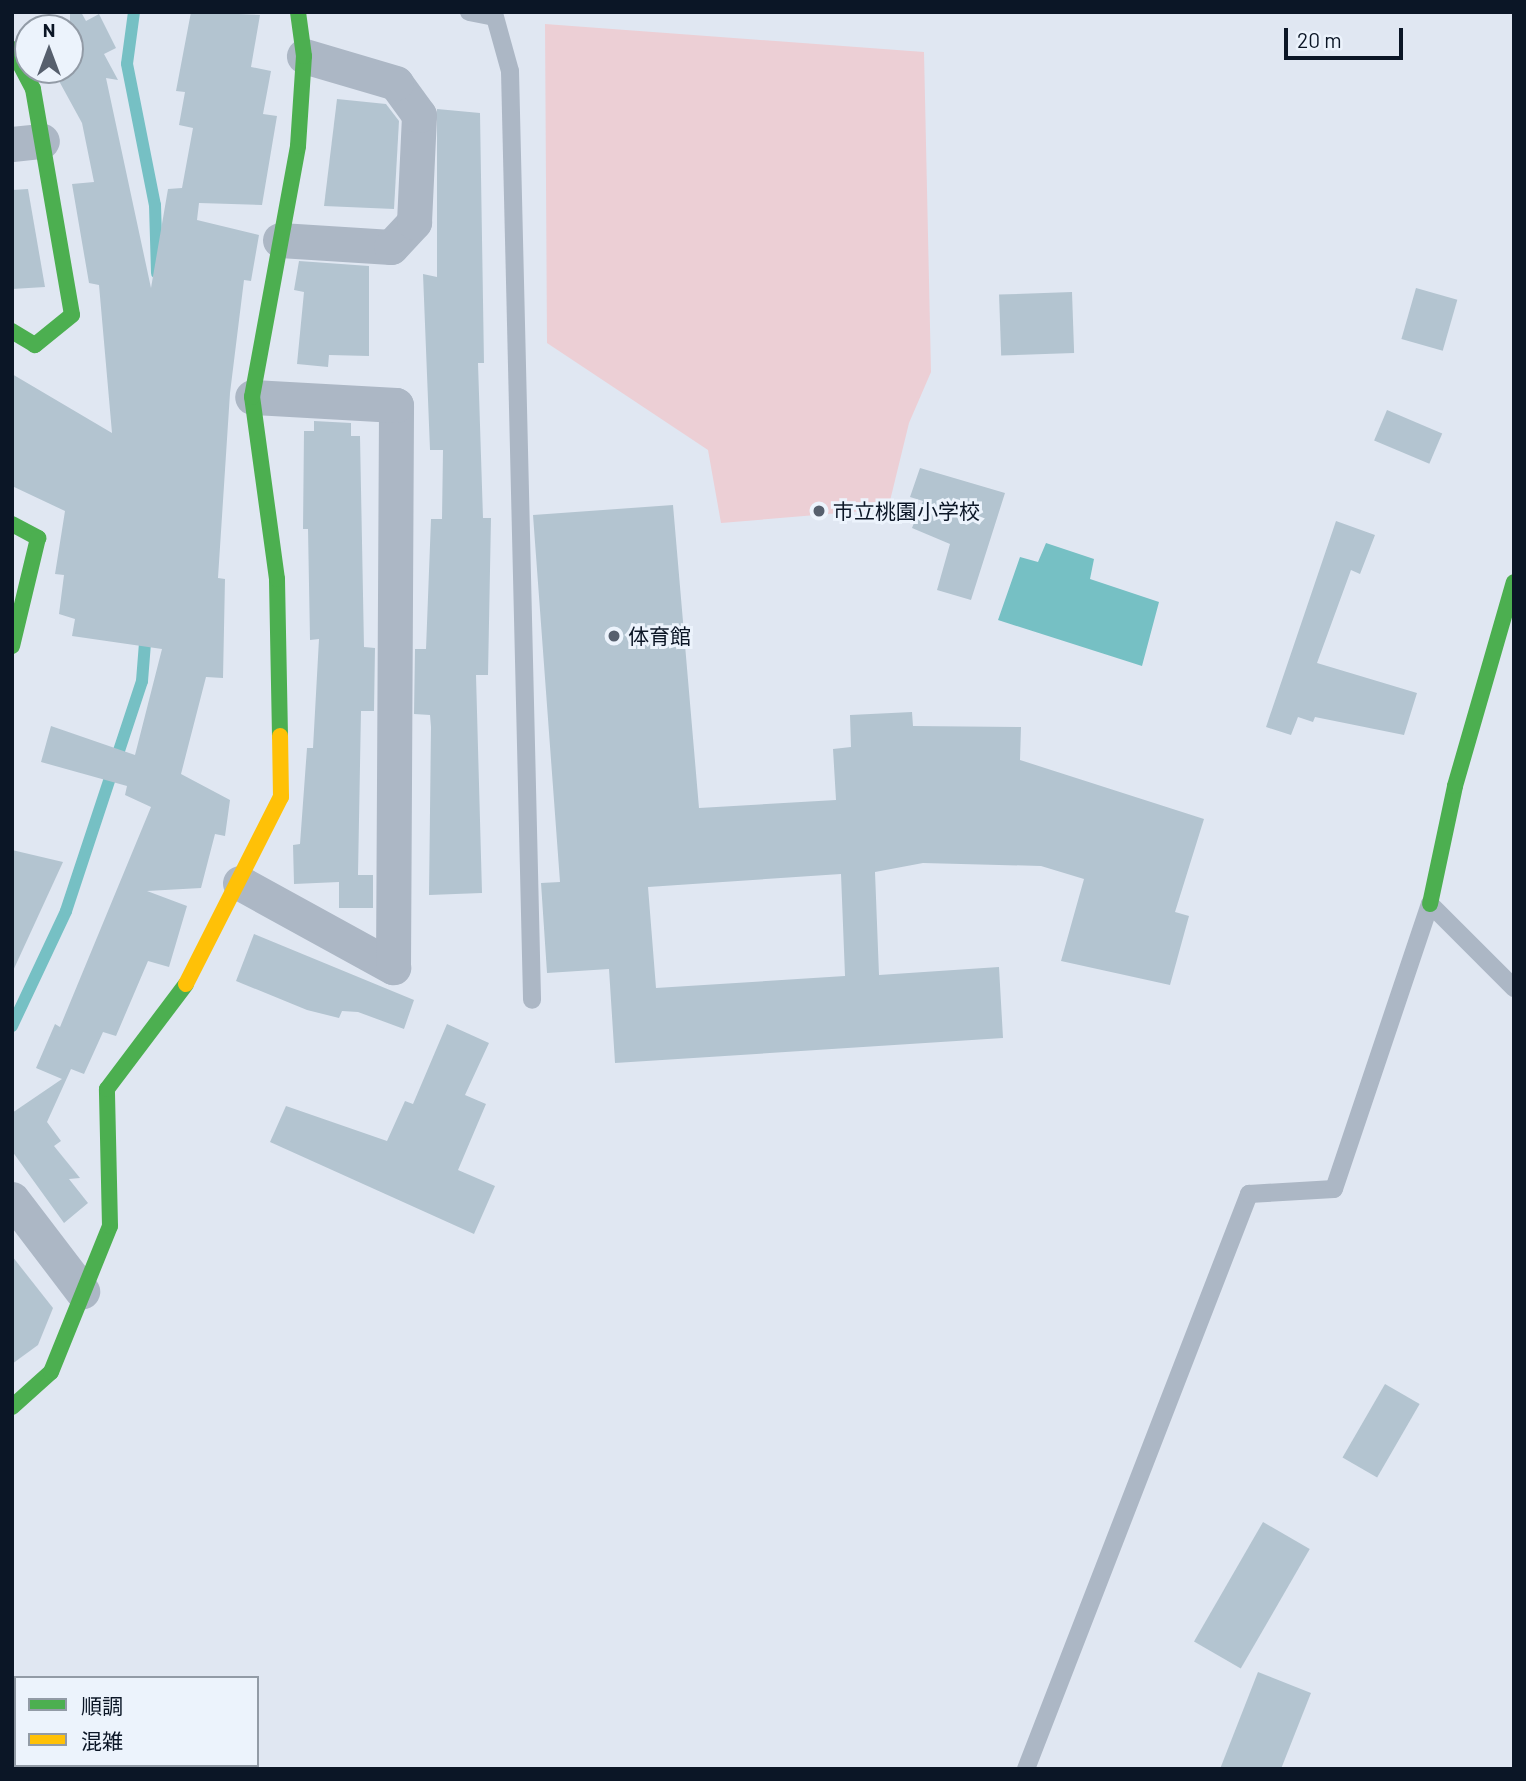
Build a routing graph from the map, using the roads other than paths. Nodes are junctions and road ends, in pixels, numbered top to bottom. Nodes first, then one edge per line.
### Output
1 (298, 12) edge
2 (469, 12) edge
3 (12, 49) edge
4 (304, 55) junction
5 (27, 143) edge
6 (280, 240) junction
7 (12, 331) edge
8 (252, 397) junction
9 (12, 524) edge
10 (1514, 582) edge
11 (12, 646) edge
12 (240, 883) junction
13 (1430, 904) junction
14 (1514, 988) edge
15 (532, 1000) dead end
16 (12, 1199) edge
17 (82, 1292) junction
18 (12, 1407) edge
19 (1026, 1769) edge

1 - 4 street
2 - 15 lane
3 - 5 street
4 - 6 street
4 - 6 street
5 - 7 street
6 - 8 street
8 - 12 street
8 - 12 street
9 - 11 street
10 - 13 street
12 - 17 street
13 - 14 lane
13 - 19 lane
16 - 17 street
17 - 18 street

